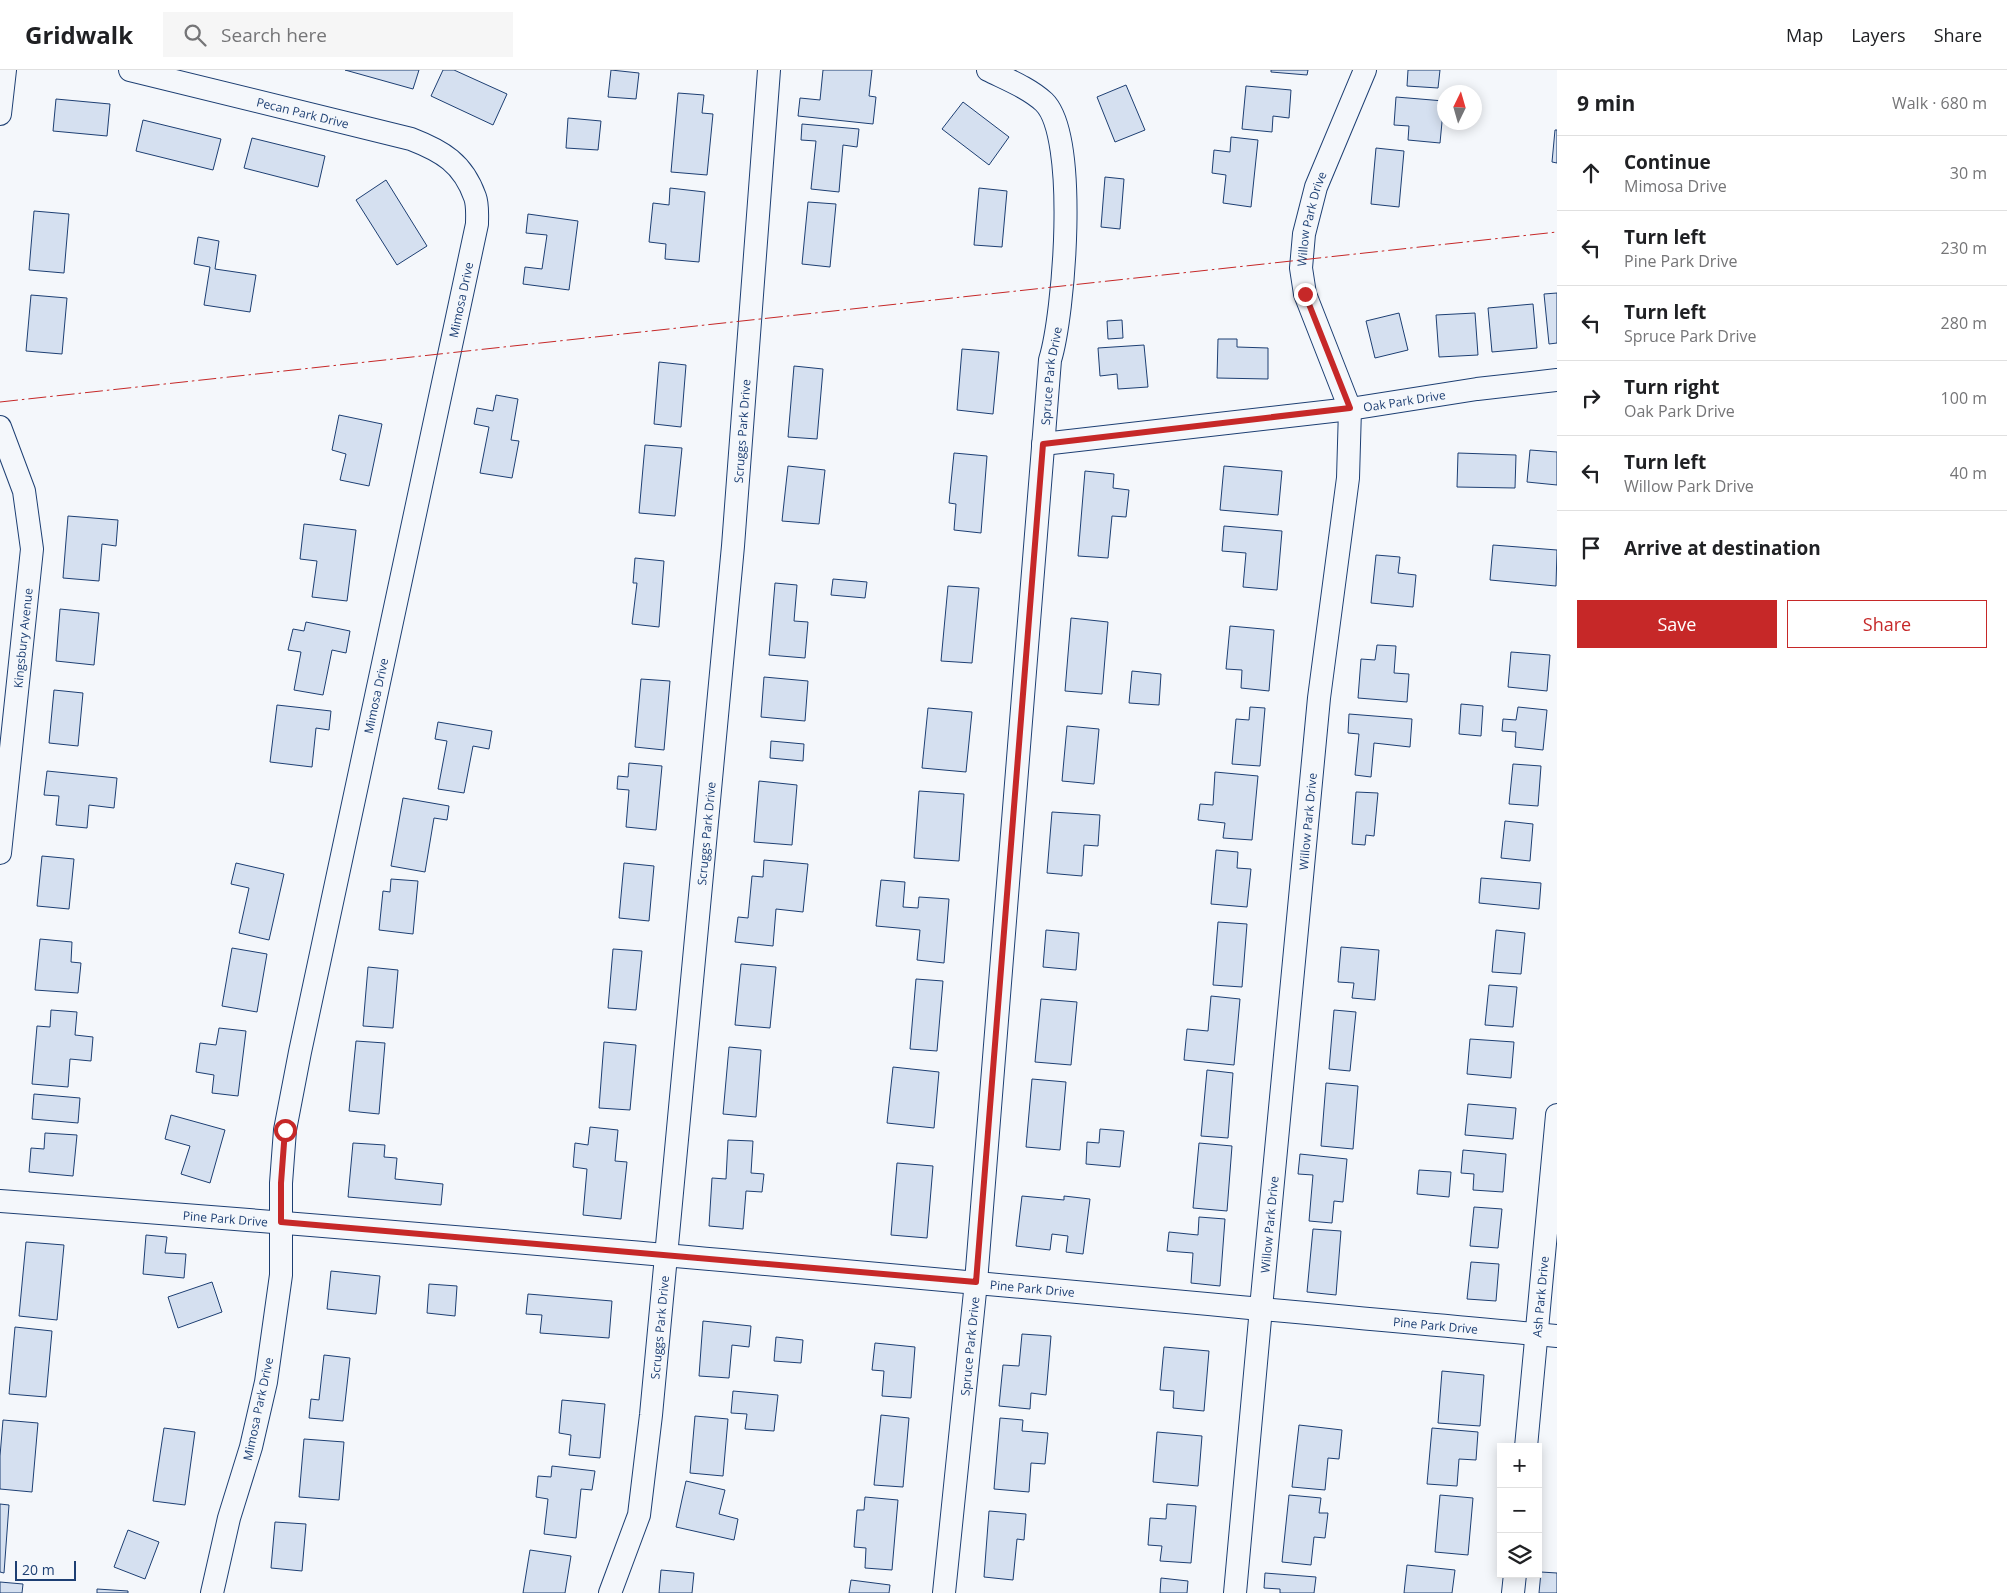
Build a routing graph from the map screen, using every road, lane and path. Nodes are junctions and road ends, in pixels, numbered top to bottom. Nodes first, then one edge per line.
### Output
1 (5, 70) edge
2 (130, 70) edge
3 (769, 70) edge
4 (988, 70) edge
5 (1365, 70) edge
6 (0, 114) edge
7 (464, 175) joint
8 (1557, 380) edge
9 (1350, 408) junction
10 (0, 427) edge
11 (1043, 444) junction
12 (0, 853) edge
13 (1557, 1115) edge
14 (0, 1201) edge
15 (281, 1222) junction
16 (666, 1254) junction
17 (976, 1282) junction
18 (1260, 1308) junction
19 (1547, 1335) edge
20 (1527, 1443) edge
21 (1514, 1578) edge
22 (212, 1593) edge
23 (610, 1593) edge
24 (944, 1593) edge
25 (1235, 1593) edge
26 (1513, 1593) edge

1 - 6 street
2 - 7 street, Pecan Park Drive
3 - 16 street, Scruggs Park Drive
4 - 11 street, Spruce Park Drive
5 - 9 street, Willow Park Drive
7 - 15 street, Mimosa Drive
8 - 9 street, Oak Park Drive
9 - 11 street, Oak Park Drive
9 - 18 street, Willow Park Drive
10 - 12 street, Kingsbury Avenue
11 - 17 street, Spruce Park Drive
13 - 19 street, Ash Park Drive
14 - 15 street, Pine Park Drive
15 - 16 street, Pine Park Drive
15 - 22 street, Mimosa Park Drive
16 - 17 street, Pine Park Drive
16 - 23 street, Scruggs Park Drive
17 - 18 street, Pine Park Drive
17 - 24 street, Spruce Park Drive
18 - 19 street, Pine Park Drive
18 - 25 street, Willow Park Drive
19 - 20 street, Ash Park Drive
21 - 26 street

